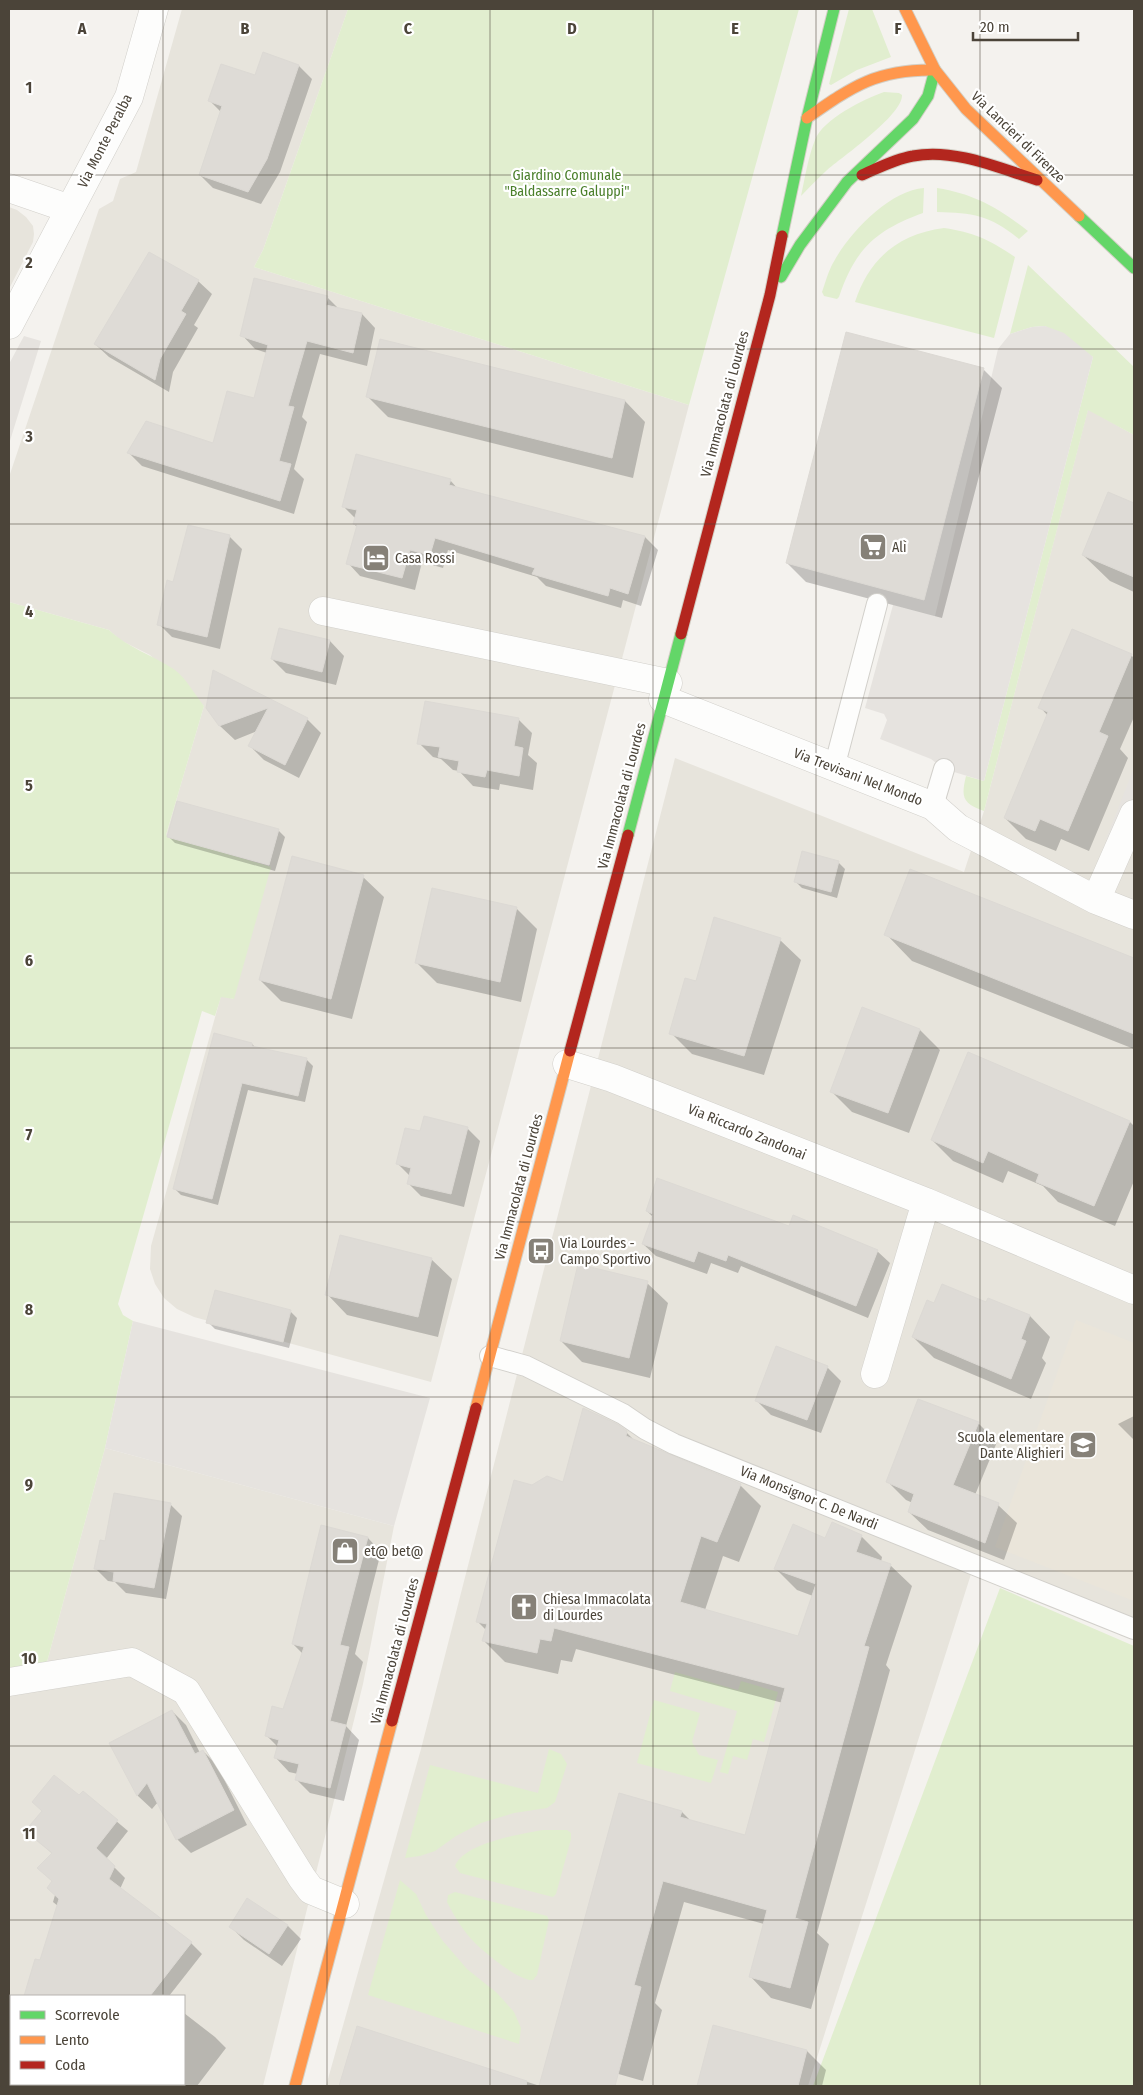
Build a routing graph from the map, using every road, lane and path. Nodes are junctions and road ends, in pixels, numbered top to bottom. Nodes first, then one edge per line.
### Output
1 (154, 9) edge
2 (834, 9) edge
3 (905, 9) edge
4 (935, 70) junction
5 (807, 118) junction
6 (1041, 181) junction
7 (847, 182) junction
8 (9, 188) edge
9 (70, 209) junction
10 (1134, 268) edge
11 (770, 295) junction
12 (9, 326) edge
13 (877, 604) dead end
14 (323, 611) dead end
15 (666, 691) junction
16 (834, 768) junction
17 (944, 769) dead end
18 (933, 806) junction
19 (1134, 814) edge
20 (1096, 900) junction
21 (1134, 915) edge
22 (567, 1064) junction
23 (926, 1202) junction
24 (1134, 1290) edge
25 (490, 1356) junction
26 (875, 1374) dead end
27 (1134, 1629) edge
28 (9, 1682) edge
29 (345, 1904) junction
30 (295, 2086) edge

1 - 9 street, Via Monte Peralba
2 - 5 street, Via Immacolata di Lourdes
3 - 4 street, Via Lancieri di Firenze
4 - 5 street
4 - 6 street, Via Lancieri di Firenze
4 - 7 street, Via Immacolata di Lourdes
5 - 11 street, Via Immacolata di Lourdes
6 - 7 street, Via Immacolata di Lourdes
6 - 10 street, Via Lancieri di Firenze
7 - 11 street, Via Immacolata di Lourdes
8 - 9 street
9 - 12 street, Via Monte Peralba
11 - 15 street, Via Immacolata di Lourdes
13 - 16 lane
14 - 15 street, Via Trevisani Nel Mondo
15 - 16 street, Via Trevisani Nel Mondo
15 - 22 street, Via Immacolata di Lourdes
16 - 18 street, Via Trevisani Nel Mondo
17 - 18 lane
18 - 20 street, Via Trevisani Nel Mondo
19 - 20 street
20 - 21 street, Via Trevisani Nel Mondo
22 - 23 street, Via Riccardo Zandonai
22 - 25 street, Via Immacolata di Lourdes
23 - 24 street, Via Riccardo Zandonai
23 - 26 street
25 - 27 lane, Via Monsignor C. De Nardi
25 - 29 street, Via Immacolata di Lourdes
28 - 29 street
29 - 30 street, Via Immacolata di Lourdes

